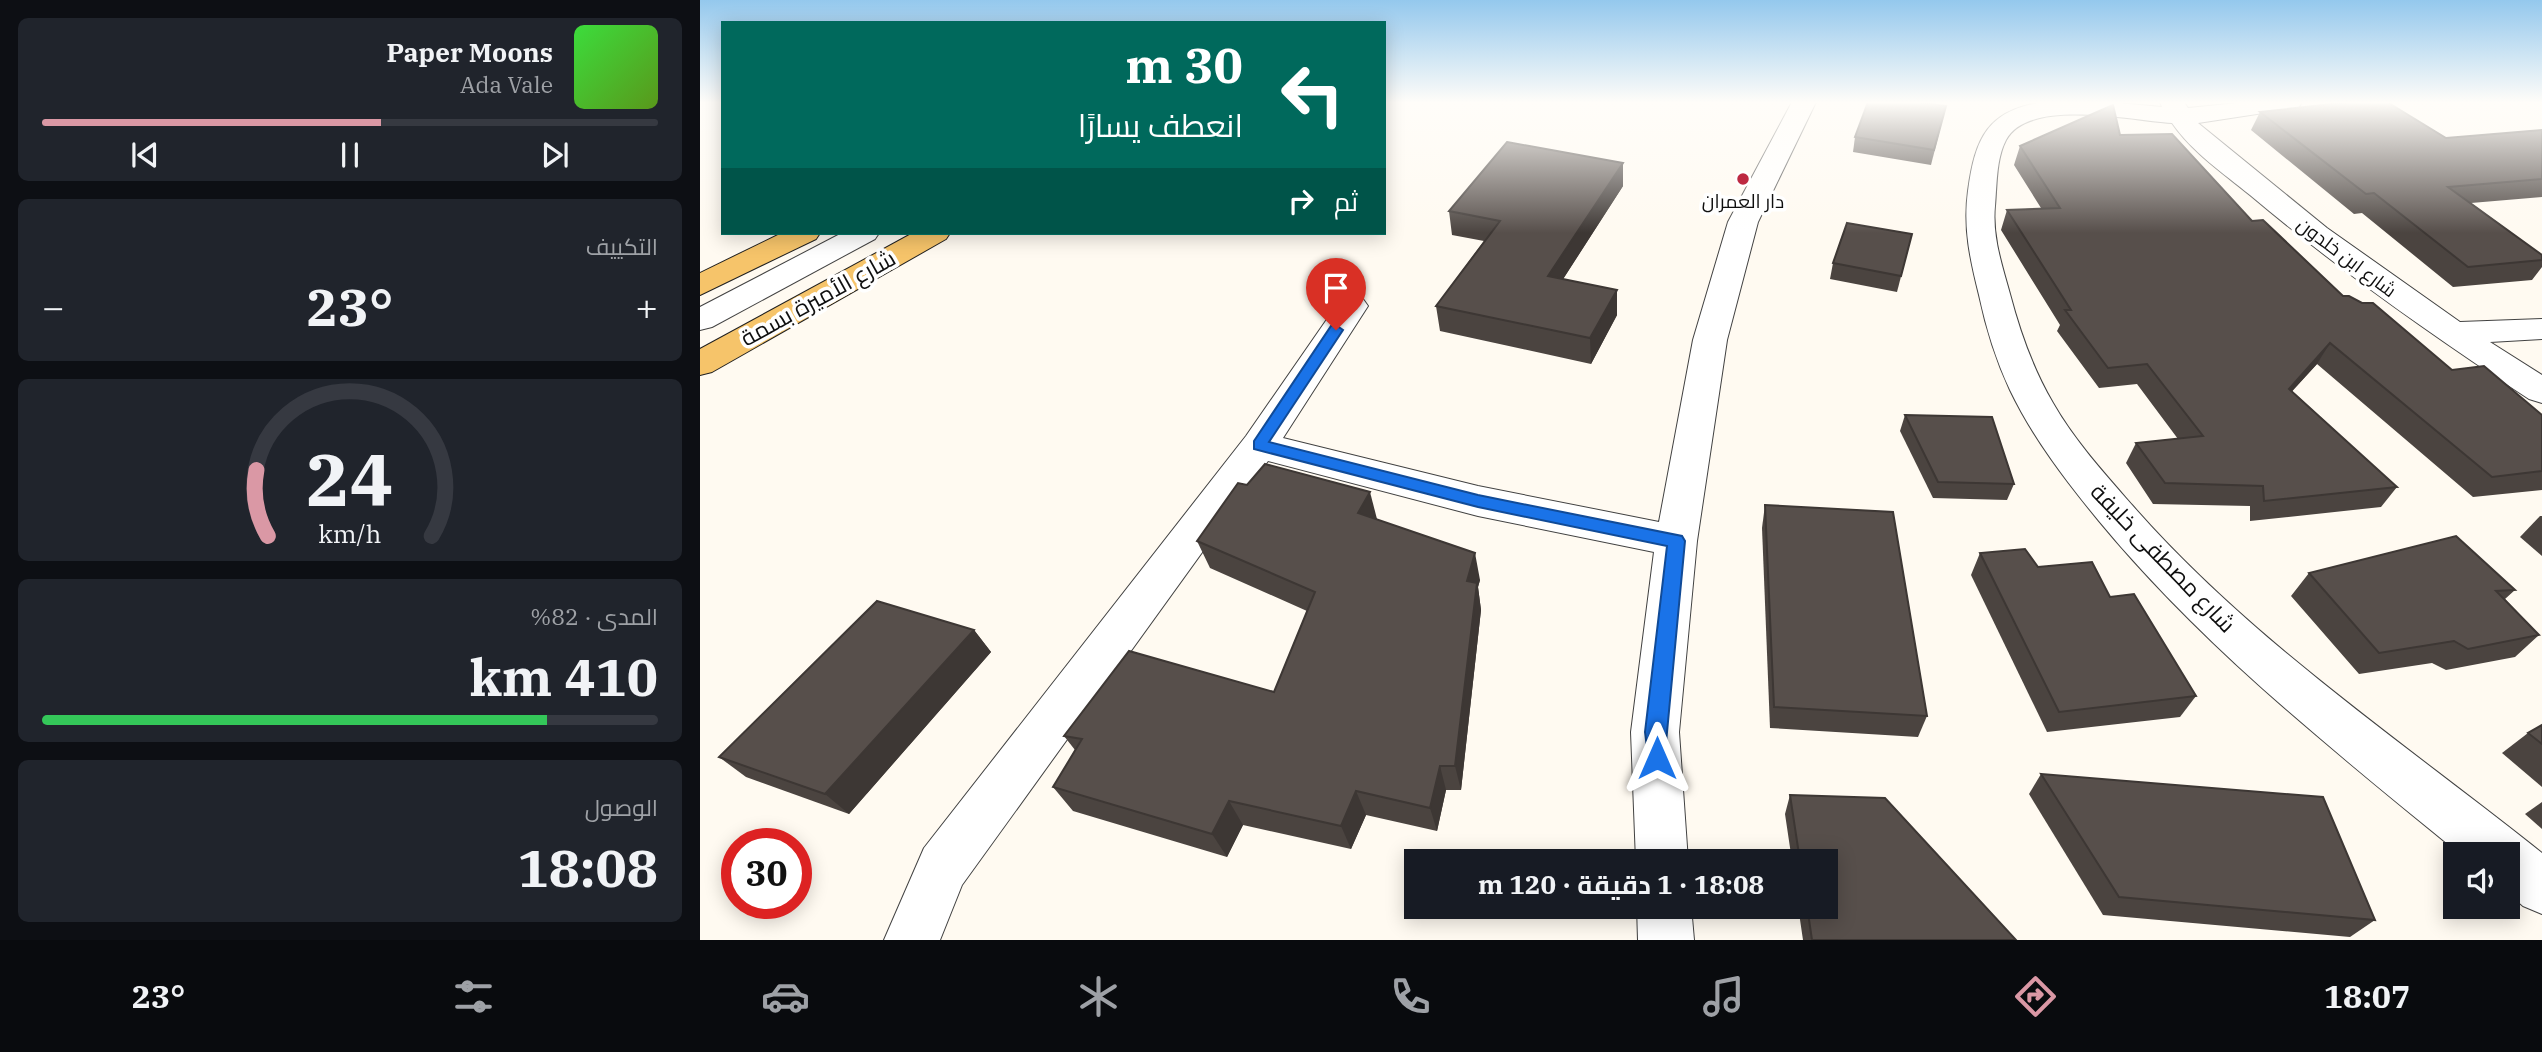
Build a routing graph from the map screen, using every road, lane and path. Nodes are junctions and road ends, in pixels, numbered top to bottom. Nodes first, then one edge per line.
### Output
1 (1783, 146) edge
2 (1990, 146) edge
3 (2208, 146) edge
4 (801, 235) edge
5 (860, 235) edge
6 (931, 235) edge
7 (700, 285) edge
8 (1352, 306) dead end
9 (700, 320) edge
10 (2542, 329) edge
11 (2451, 332) junction
12 (700, 364) edge
13 (2542, 391) edge
14 (1259, 445) junction
15 (1676, 541) junction
16 (2486, 842) edge
17 (1661, 849) edge
18 (2520, 869) edge
19 (2542, 887) edge
20 (1665, 919) edge
21 (912, 940) edge
22 (1666, 940) edge

1 - 15 street
2 - 16 street, شارع مصطفى خليفة
3 - 11 street, شارع ابن خلدون
4 - 7 main road
5 - 9 street
6 - 12 main road, شارع الأميرة بسمة
8 - 14 street
10 - 11 street
11 - 13 street, شارع ابن خلدون
14 - 15 street
14 - 21 street
15 - 17 street
18 - 19 street
20 - 22 street

